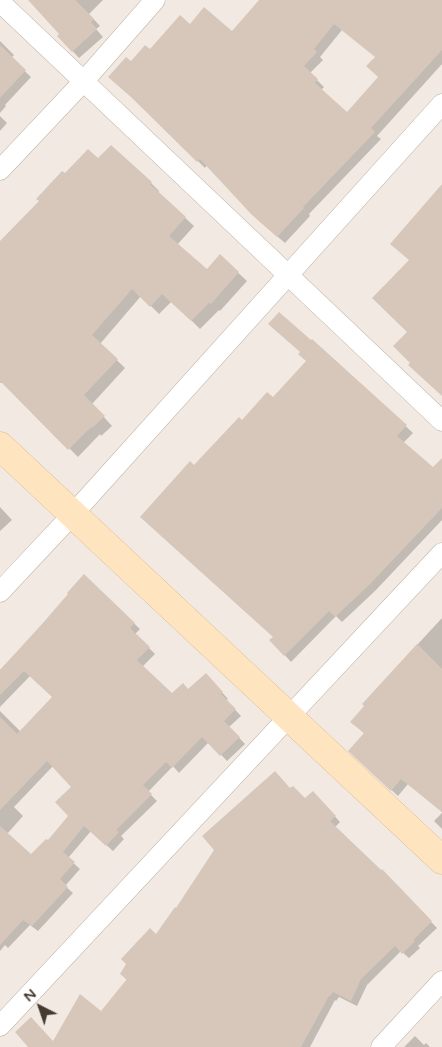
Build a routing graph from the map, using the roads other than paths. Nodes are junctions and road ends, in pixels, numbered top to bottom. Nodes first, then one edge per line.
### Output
1 (155, 0) edge
2 (0, 2) edge
3 (83, 82) junction
4 (442, 104) edge
5 (0, 170) edge
6 (288, 276) junction
7 (442, 421) edge
8 (0, 446) edge
9 (73, 514) junction
10 (442, 553) edge
11 (0, 592) edge
12 (289, 716) junction
13 (442, 860) edge
14 (442, 980) edge
15 (0, 1026) edge
16 (381, 1047) edge

1 - 3 street
2 - 3 street
3 - 5 street
3 - 6 street
4 - 6 street
6 - 7 street
6 - 9 street
8 - 9 main road
9 - 11 street
9 - 12 main road
10 - 12 street
12 - 13 main road
12 - 15 street
14 - 16 street

